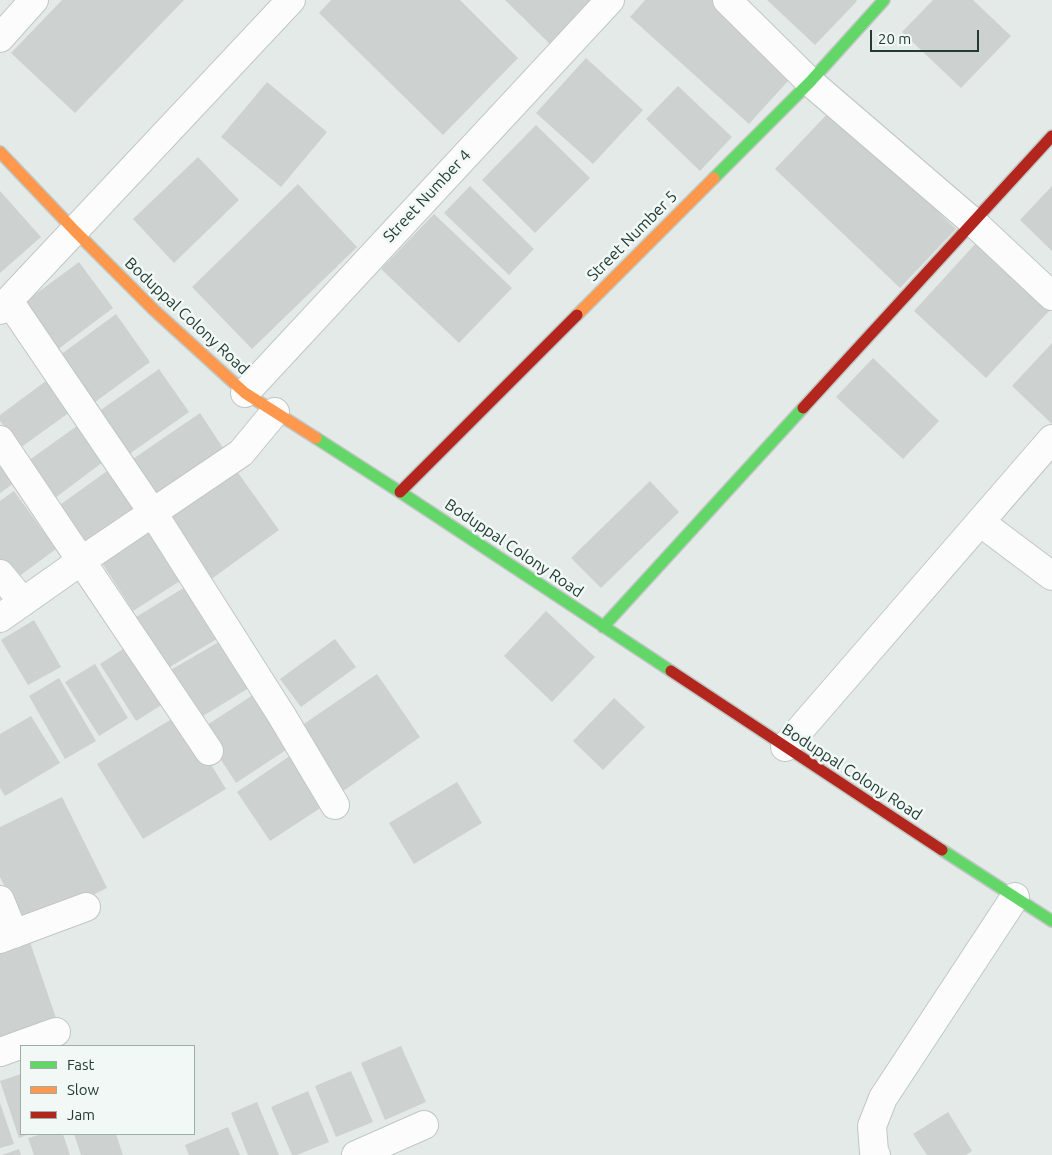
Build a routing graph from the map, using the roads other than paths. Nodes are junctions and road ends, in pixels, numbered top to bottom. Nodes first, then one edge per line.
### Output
1 (34, 0) edge
2 (292, 0) edge
3 (610, 0) edge
4 (727, 0) edge
5 (884, 0) edge
6 (0, 38) edge
7 (810, 82) junction
8 (1052, 136) edge
9 (0, 152) edge
10 (973, 222) junction
11 (74, 231) junction
12 (1052, 296) edge
13 (5, 306) edge
14 (245, 393) junction
15 (275, 412) junction
16 (1052, 439) edge
17 (0, 440) edge
18 (400, 492) junction
19 (153, 512) junction
20 (980, 522) junction
21 (81, 561) junction
22 (0, 574) edge
23 (1052, 576) edge
24 (23, 602) junction
25 (0, 618) edge
26 (603, 627) junction
27 (785, 747) junction
28 (209, 751) dead end
29 (335, 805) dead end
30 (1015, 897) junction
31 (0, 900) edge
32 (86, 907) dead end
33 (1052, 920) edge
34 (7, 937) edge
35 (56, 1032) dead end
36 (0, 1052) edge
37 (424, 1125) dead end
38 (356, 1155) edge
39 (876, 1155) edge

1 - 6 street
2 - 11 street
3 - 14 street, Street Number 4
4 - 7 street
5 - 7 street, Street Number 5
7 - 10 street
7 - 18 street, Street Number 5
8 - 10 street
9 - 11 street, Boduppal Colony Road
10 - 12 street
10 - 26 street
11 - 13 street
11 - 14 street, Boduppal Colony Road
13 - 19 street
14 - 15 street, Boduppal Colony Road
15 - 18 street, Boduppal Colony Road
15 - 19 street
16 - 20 street
17 - 21 street
18 - 26 street, Boduppal Colony Road
19 - 21 street
19 - 29 street
20 - 23 street
20 - 27 street
21 - 24 street
21 - 28 street
22 - 24 street
24 - 25 street
26 - 27 street, Boduppal Colony Road
27 - 30 street, Boduppal Colony Road
30 - 33 street, Boduppal Colony Road
30 - 39 street
31 - 34 street
32 - 34 street
35 - 36 street
37 - 38 street

